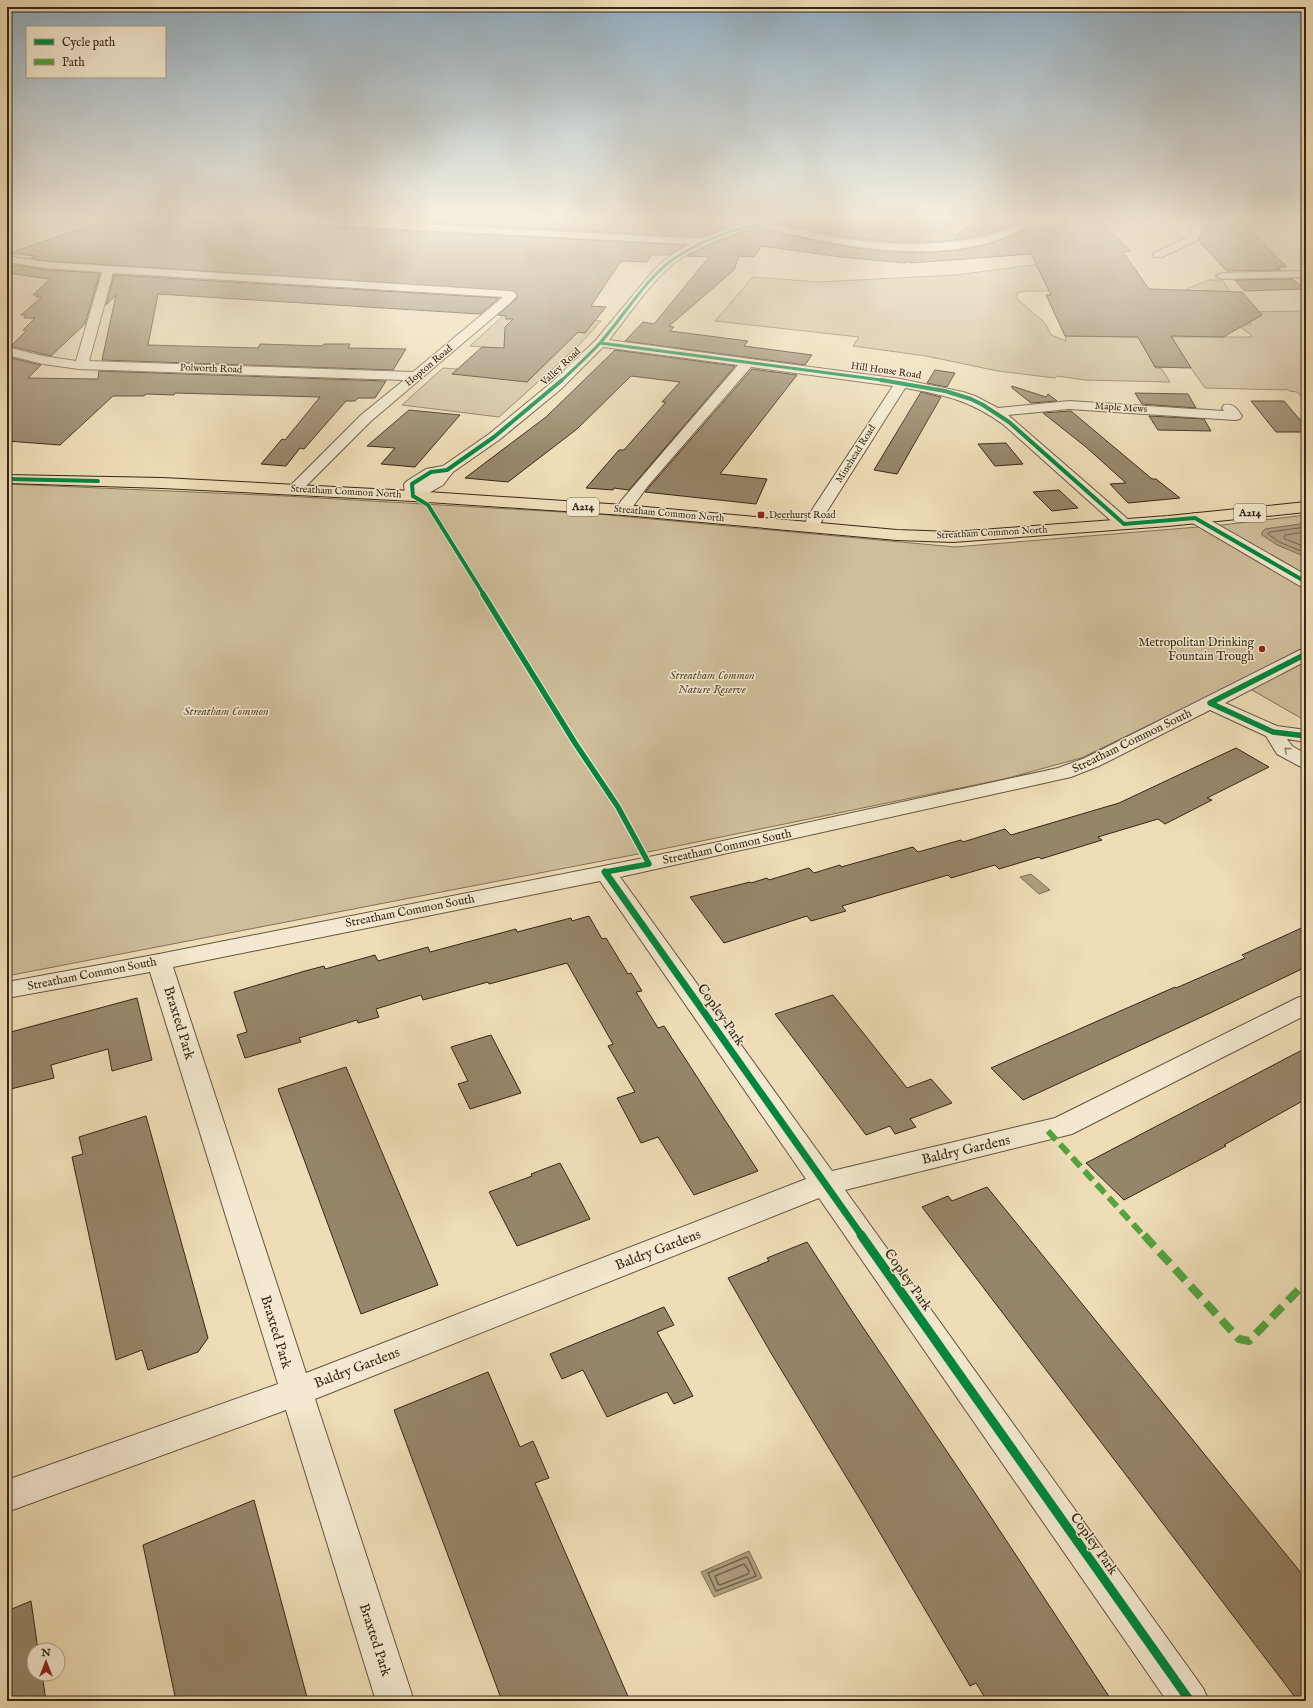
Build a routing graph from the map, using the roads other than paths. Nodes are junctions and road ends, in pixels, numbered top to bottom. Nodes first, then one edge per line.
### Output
1 (101, 297) edge
2 (510, 297) edge
3 (638, 297) edge
4 (600, 343) junction
5 (7, 351) edge
6 (747, 363) junction
7 (79, 365) junction
8 (417, 376) junction
9 (901, 383) junction
10 (1229, 408) dead end
11 (996, 412) junction
12 (7, 479) edge
13 (295, 489) junction
14 (413, 496) junction
15 (1306, 507) edge
16 (624, 510) junction
17 (1195, 518) junction
18 (1124, 524) junction
19 (812, 526) junction
20 (1306, 582) edge
21 (1306, 654) edge
22 (1210, 703) junction
23 (1273, 732) junction
24 (1306, 736) edge
25 (1306, 762) edge
26 (605, 872) junction
27 (159, 962) junction
28 (7, 990) edge
29 (1306, 1004) edge
30 (825, 1184) junction
31 (295, 1392) junction
32 (7, 1496) edge
33 (395, 1701) edge
34 (1190, 1701) edge

1 - 7 street
2 - 8 street, Hopton Road
3 - 4 street, Valley Road
4 - 6 street, Hill House Road
4 - 14 street, Valley Road
5 - 7 street, Polworth Road
6 - 9 street, Hill House Road
6 - 16 street
7 - 8 street, Polworth Road
8 - 13 street, Hopton Road
9 - 11 street, Hill House Road
9 - 19 street, Minehead Road
10 - 11 street, Maple Mews
11 - 18 street, Hill House Road
12 - 13 main road, Streatham Common North / A214
13 - 14 main road, Streatham Common North / A214
14 - 16 main road, Streatham Common North / A214
15 - 17 main road, Streatham Common North / A214
16 - 19 main road, Streatham Common North / A214
17 - 18 main road, Streatham Common North / A214
17 - 20 street
18 - 19 main road, Streatham Common North / A214
21 - 22 street, Streatham Common South
22 - 23 street
22 - 26 street, Streatham Common South
23 - 24 street
25 -> 23 street
26 - 27 street, Streatham Common South
26 - 30 street, Copley Park
27 - 28 street, Streatham Common South
27 - 31 street, Braxted Park
29 - 30 street, Baldry Gardens
30 - 31 street, Baldry Gardens
30 - 34 street, Copley Park
31 - 32 street, Baldry Gardens
31 - 33 street, Braxted Park

